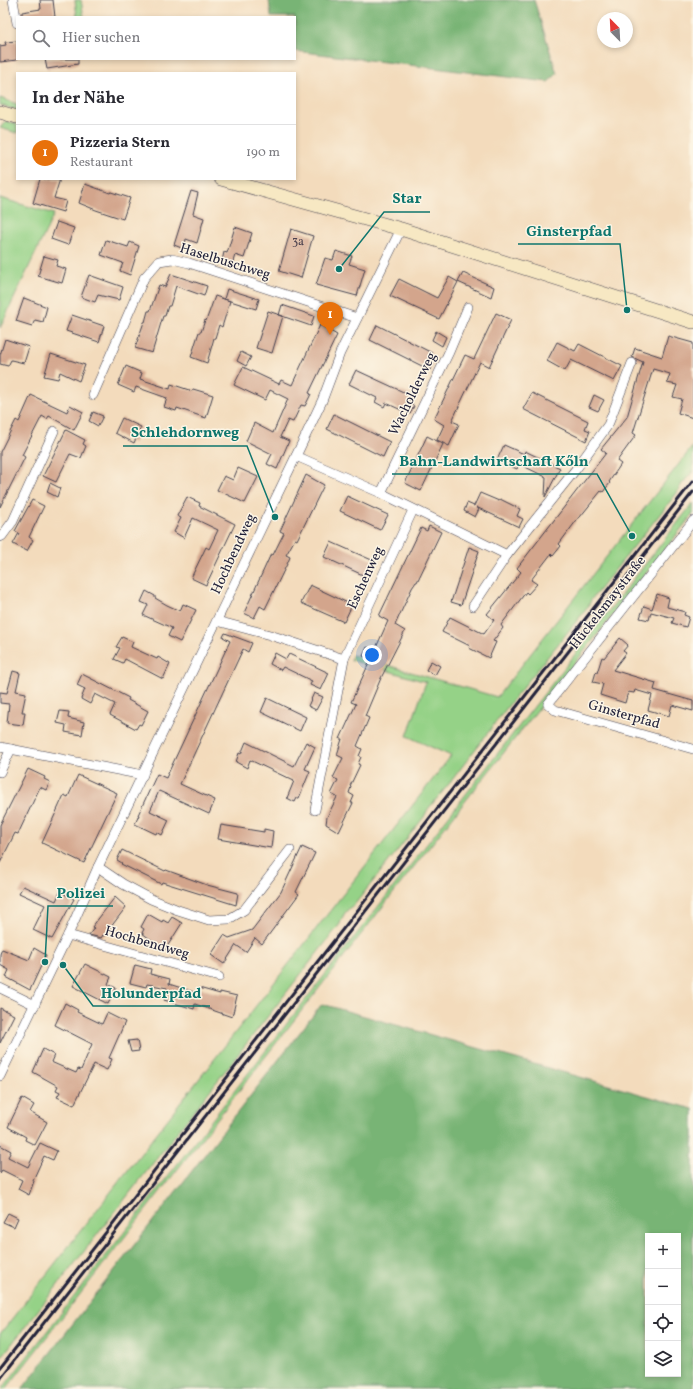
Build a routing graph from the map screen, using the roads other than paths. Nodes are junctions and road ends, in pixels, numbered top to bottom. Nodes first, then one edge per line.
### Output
1 (13, 0) edge
2 (16, 17) edge
3 (0, 112) edge
4 (16, 117) edge
5 (224, 180) edge
6 (401, 229) junction
7 (468, 307) dead end
8 (358, 318) junction
9 (693, 322) edge
10 (632, 363) dead end
11 (92, 395) dead end
12 (54, 431) dead end
13 (296, 456) junction
14 (381, 493) junction
15 (414, 510) junction
16 (693, 521) edge
17 (0, 537) edge
18 (507, 555) junction
19 (473, 606) dead end
20 (218, 621) junction
21 (344, 659) junction
22 (548, 704) joint
23 (0, 747) edge
24 (11, 749) junction
25 (693, 749) edge
26 (0, 772) edge
27 (143, 775) junction
28 (315, 810) dead end
29 (290, 850) dead end
30 (98, 867) junction
31 (68, 935) junction
32 (219, 977) dead end
33 (0, 988) edge
34 (35, 1005) junction
35 (0, 1076) edge

1 - 2 street
3 - 4 main road
5 - 6 main road
6 - 8 street, Hochbendweg
6 - 9 main road
7 - 14 street, Wacholderweg
8 - 11 street, Haselbuschweg
8 - 13 street, Hochbendweg
10 - 18 street
12 - 17 street
13 - 14 street
13 - 20 street, Hochbendweg
14 - 15 street
15 - 18 street
15 - 21 street, Eschenweg
16 - 22 street, Hückelsmaystraße
18 - 19 street
20 - 21 street
20 - 27 street, Hochbendweg
21 - 28 street, Eschenweg
22 - 25 street, Ginsterpfad
23 - 24 street
24 - 26 street
24 - 27 street
27 - 30 street, Hochbendweg
29 - 30 street
30 - 31 street, Hochbendweg
31 - 32 street, Hochbendweg
31 - 34 street, Hochbendweg
33 - 34 street
34 - 35 street, Hochbendweg

